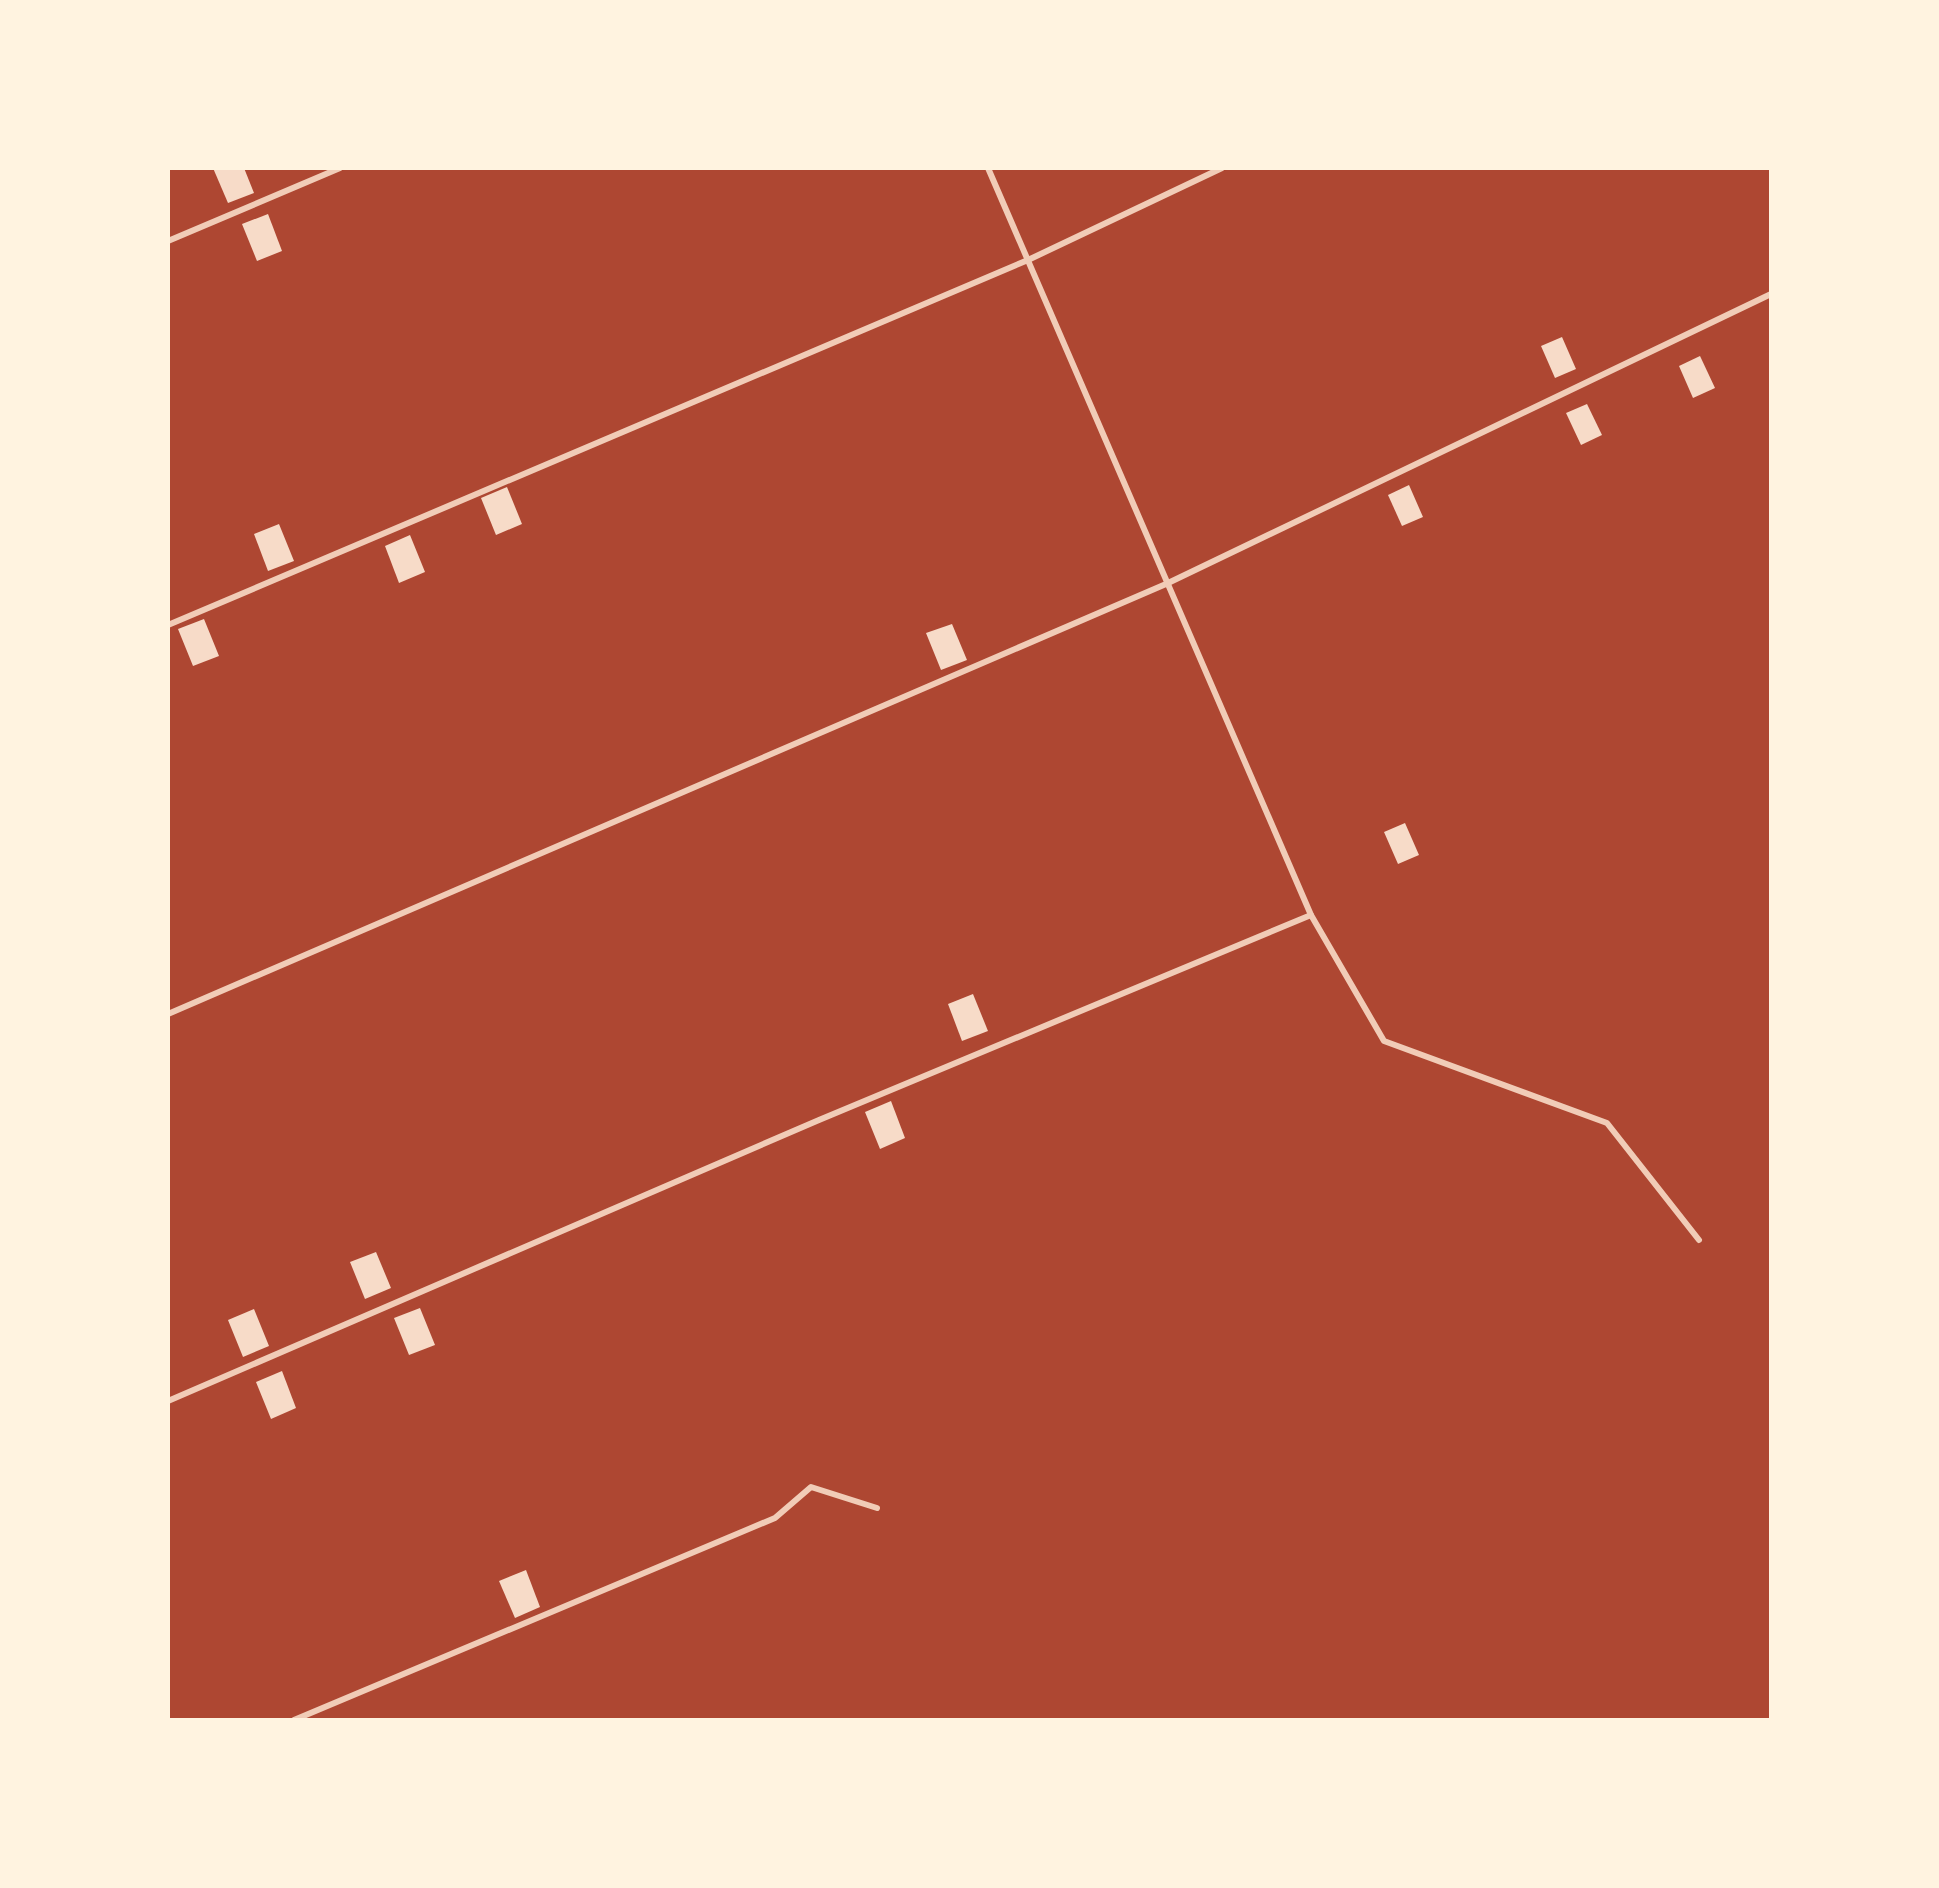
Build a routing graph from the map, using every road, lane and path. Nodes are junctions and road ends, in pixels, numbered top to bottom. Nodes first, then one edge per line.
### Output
1 (340, 168) edge
2 (988, 168) edge
3 (1222, 168) edge
4 (168, 241) edge
5 (1028, 260) junction
6 (1771, 294) edge
7 (1166, 584) junction
8 (168, 625) edge
9 (1311, 915) junction
10 (168, 1014) edge
11 (1699, 1240) dead end
12 (168, 1401) edge
13 (877, 1508) dead end
14 (294, 1720) edge

1 - 4 lane
2 - 5 lane
3 - 5 lane
5 - 7 lane
5 - 8 lane
6 - 7 lane
7 - 9 lane
7 - 10 lane
9 - 11 lane
9 - 12 lane
13 - 14 lane

